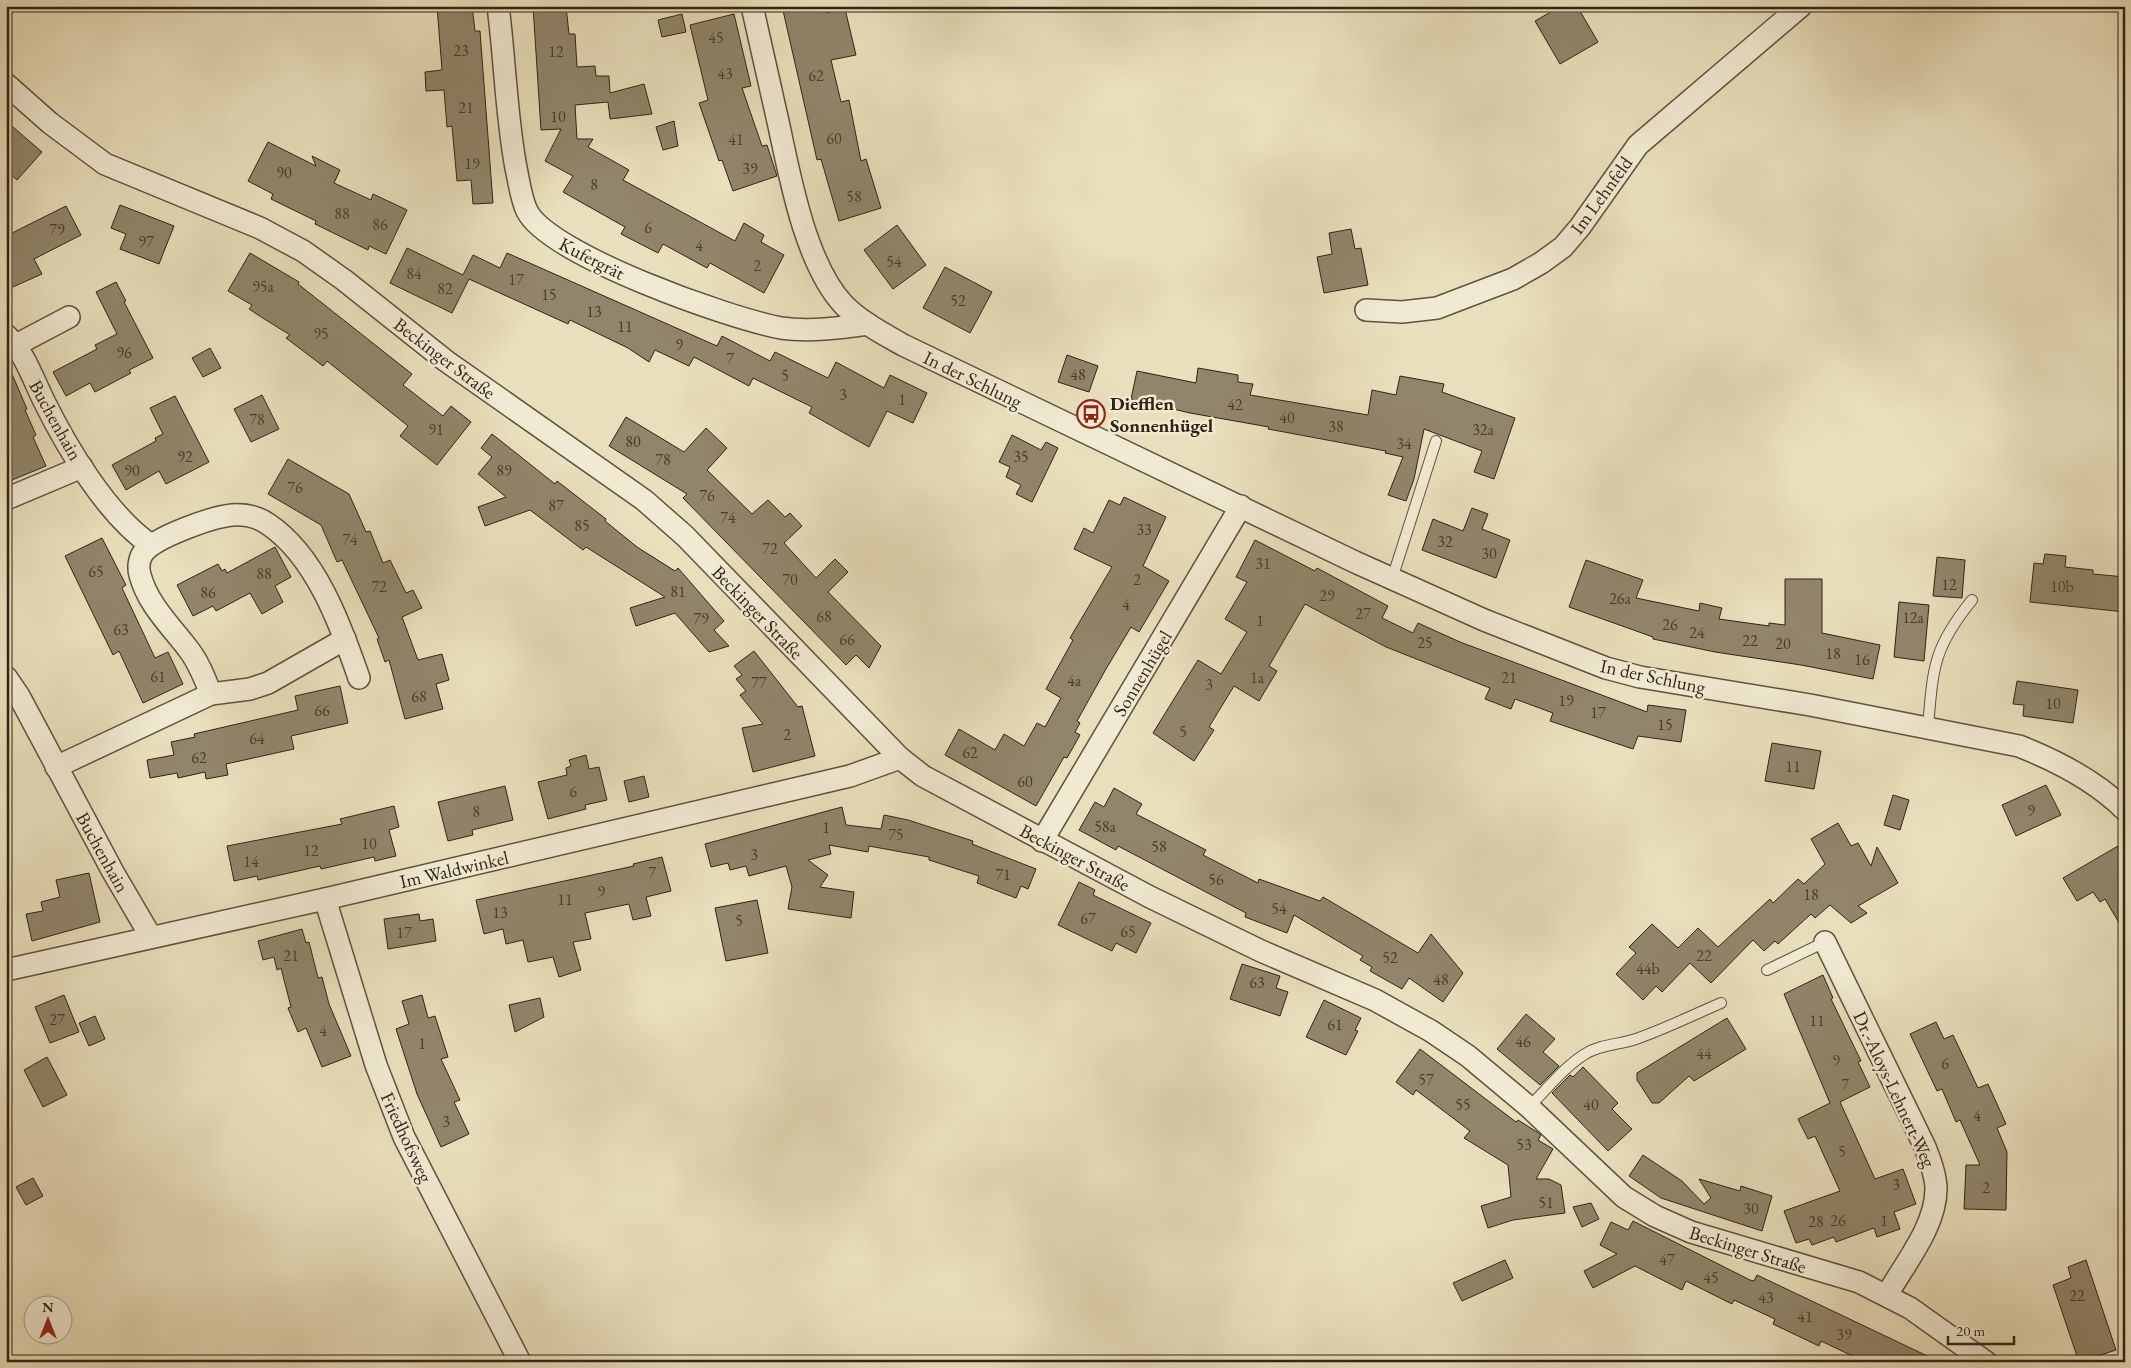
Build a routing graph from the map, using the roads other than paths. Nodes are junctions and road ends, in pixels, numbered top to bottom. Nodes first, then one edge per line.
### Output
1 (498, 6) edge
2 (752, 6) edge
3 (1801, 6) edge
4 (6, 84) edge
5 (1366, 310) dead end
6 (69, 317) dead end
7 (868, 324) junction
8 (11, 340) edge
9 (1436, 441) dead end
10 (82, 467) junction
11 (6, 499) edge
12 (1241, 506) junction
13 (150, 545) junction
14 (1392, 579) junction
15 (1972, 600) dead end
16 (345, 639) junction
17 (6, 677) edge
18 (359, 678) dead end
19 (212, 694) junction
20 (1928, 727) junction
21 (900, 758) junction
22 (56, 767) junction
23 (2125, 810) edge
24 (1042, 840) junction
25 (325, 899) junction
26 (150, 937) junction
27 (1825, 942) joint
28 (6, 970) edge
29 (1768, 970) dead end
30 (1721, 1003) dead end
31 (1529, 1108) junction
32 (1887, 1295) junction
33 (520, 1362) edge
34 (1986, 1362) edge

1 - 7 street, Kufergrät
2 - 7 street, In der Schlung
3 - 5 street, Im Lehnfeld
4 - 21 street, Beckinger Straße
6 - 8 street, Buchenhain
7 - 12 street, In der Schlung
8 - 10 street, Buchenhain
9 - 14 lane
10 - 11 street, Buchenhain
10 - 13 street, Buchenhain
12 - 14 street, In der Schlung
12 - 24 street, Sonnenhügel
13 - 16 street
13 - 19 street
14 - 20 street, In der Schlung
15 - 20 lane
16 - 18 street
16 - 19 street
17 - 22 street, Buchenhain
19 - 22 street
20 - 23 street, In der Schlung
21 - 24 street, Beckinger Straße
21 - 25 street, Im Waldwinkel
22 - 26 street, Buchenhain
24 - 31 street, Beckinger Straße
25 - 26 street, Im Waldwinkel
25 - 33 street, Friedhofsweg
26 - 28 street, Im Waldwinkel
27 - 29 lane, Dr.-Aloys-Lehnert-Weg
27 - 32 street, Dr.-Aloys-Lehnert-Weg
30 - 31 lane
31 - 32 street, Beckinger Straße
32 - 34 street, Beckinger Straße

